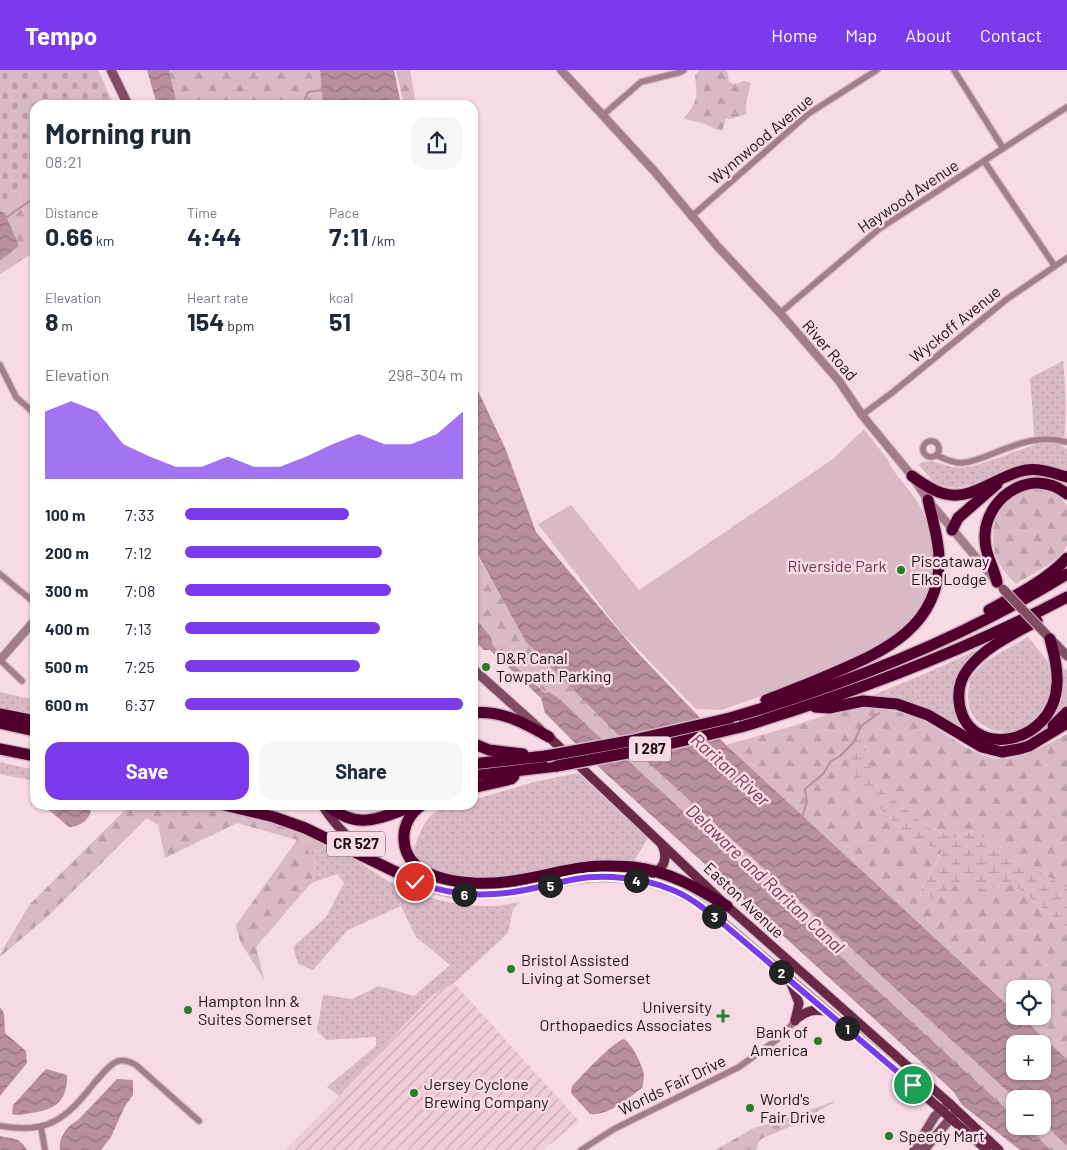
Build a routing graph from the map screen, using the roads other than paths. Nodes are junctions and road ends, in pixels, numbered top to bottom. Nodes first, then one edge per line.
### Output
1 (111, 70) edge
2 (562, 70) edge
3 (684, 70) edge
4 (877, 70) edge
5 (954, 70) edge
6 (126, 100) edge
7 (1067, 107) edge
8 (603, 115) junction
9 (1003, 148) junction
10 (984, 161) junction
11 (692, 217) junction
12 (1067, 258) edge
13 (1054, 266) junction
14 (780, 313) junction
15 (0, 365) edge
16 (30, 410) edge
17 (862, 415) junction
18 (1067, 442) edge
19 (936, 455) dead end
20 (912, 476) junction
21 (1067, 477) edge
22 (1002, 479) junction
23 (1067, 494) edge
24 (928, 500) junction
25 (952, 530) junction
26 (1067, 558) edge
27 (0, 574) edge
28 (1067, 574) edge
29 (1000, 586) junction
30 (1067, 598) edge
31 (30, 599) edge
32 (1067, 605) edge
33 (30, 626) edge
34 (950, 638) junction
35 (1050, 639) junction
36 (1067, 656) edge
37 (0, 660) edge
38 (478, 673) edge
39 (22, 681) dead end
40 (810, 706) junction
41 (1067, 712) edge
42 (478, 713) edge
43 (749, 713) junction
44 (0, 714) edge
45 (30, 720) edge
46 (0, 723) edge
47 (1067, 723) edge
48 (30, 730) edge
49 (1045, 735) junction
50 (549, 737) junction
51 (478, 745) edge
52 (0, 749) edge
53 (30, 755) edge
54 (544, 756) junction
55 (478, 763) edge
56 (519, 771) junction
57 (478, 775) edge
58 (478, 787) edge
59 (245, 810) edge
60 (325, 810) edge
61 (333, 810) edge
62 (404, 810) edge
63 (416, 810) edge
64 (661, 844) junction
65 (657, 872) junction
66 (398, 873) junction
67 (637, 880) junction
68 (727, 906) junction
69 (789, 978) junction
70 (827, 1011) junction
71 (795, 1021) junction
72 (949, 1103) junction
73 (942, 1111) junction
74 (953, 1114) junction
75 (199, 1121) dead end
76 (0, 1126) edge
77 (41, 1127) junction
78 (45, 1150) edge
79 (580, 1150) edge
80 (914, 1150) edge
81 (924, 1150) edge
82 (987, 1150) edge
83 (999, 1150) edge

1 - 6 main road
2 - 8 street, River Road
3 - 8 street
4 - 11 street, Wynnwood Avenue
5 - 9 street
7 - 9 street
8 - 11 street, River Road
9 - 10 street, Haywood Avenue
10 - 13 street
10 - 14 street, Haywood Avenue
11 - 14 street, River Road
12 - 13 street, Wyckoff Avenue
13 - 17 street, Wyckoff Avenue
14 - 17 street, River Road
15 - 16 street
17 - 20 street, River Road
18 - 19 street
20 - 22 highway
20 - 24 street, River Road
21 - 22 highway
22 - 25 highway
23 - 29 highway
24 - 25 street, River Road
24 - 43 highway
25 - 29 street, River Road
26 - 34 highway
27 - 31 street
28 - 34 highway, I 287
29 - 35 main road, River Road, bridge
30 - 40 highway, I 287
32 - 35 highway
33 - 37 street
34 - 43 highway, I 287
35 - 36 main road, River Road
37 - 39 street
38 - 50 main road, Easton Avenue / CR 527
40 - 49 highway
40 - 56 highway, I 287, bridge
41 - 49 highway
42 - 50 highway
43 - 54 highway, I 287, bridge
44 - 45 highway
46 - 48 highway
47 - 49 highway
50 - 64 main road, Easton Avenue / CR 527
51 - 54 highway
52 - 53 highway
54 - 55 highway, I 287
56 - 57 highway, I 287
56 - 58 highway
59 - 66 highway
60 - 66 main road, Easton Avenue / CR 527
61 - 62 highway
63 - 65 highway
64 - 65 main road
64 - 68 main road, Easton Avenue / CR 527
65 - 67 main road
65 - 68 highway
66 - 67 main road, Easton Avenue / CR 527
67 - 69 main road, Easton Avenue / CR 527
68 - 72 main road, Easton Avenue / CR 527
69 - 70 main road, Easton Avenue / CR 527
69 - 71 main road
70 - 71 main road
70 - 73 main road, Easton Avenue / CR 527
71 - 79 street, Worlds Fair Drive
72 - 73 main road
72 - 74 main road, Easton Avenue / CR 527
73 - 74 main road, Easton Avenue / CR 527
73 - 80 main road
74 - 81 main road
74 - 82 main road, Easton Avenue / CR 527
74 - 83 main road, Easton Avenue / CR 527
75 - 77 street
76 - 77 street
77 - 78 street

